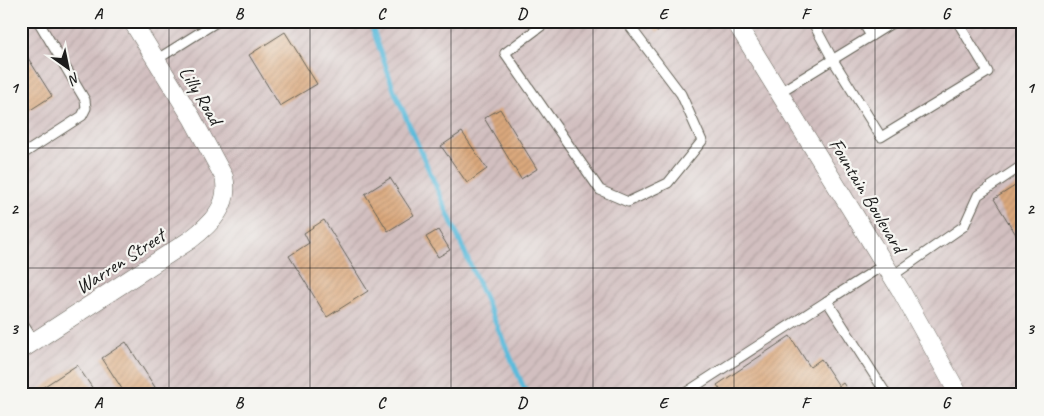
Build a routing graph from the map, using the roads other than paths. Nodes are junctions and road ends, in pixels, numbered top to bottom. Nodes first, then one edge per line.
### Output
1 (38, 21) edge
2 (132, 21) edge
3 (217, 21) edge
4 (548, 21) edge
5 (626, 21) edge
6 (735, 21) edge
7 (812, 21) edge
8 (862, 21) edge
9 (895, 21) edge
10 (957, 21) edge
11 (871, 36) junction
12 (156, 60) junction
13 (833, 60) junction
14 (780, 92) junction
15 (24, 154) dead end
16 (1023, 165) edge
17 (225, 193) joint
18 (889, 270) junction
19 (827, 301) junction
20 (21, 321) edge
21 (28, 346) edge
22 (682, 395) edge
23 (887, 395) edge
24 (960, 395) edge

1 - 15 lane
2 - 12 street, Lilly Road
3 - 12 lane
4 - 5 lane
6 - 14 street, Fountain Boulevard
7 - 13 lane
8 - 11 lane
9 - 11 lane
10 - 13 lane
11 - 13 lane
12 - 17 street, Lilly Road
13 - 14 lane
14 - 18 street, Fountain Boulevard
16 - 18 lane
17 - 21 street, Warren Street
18 - 19 lane
18 - 24 street, Fountain Boulevard
19 - 22 lane
19 - 23 lane
20 - 21 lane

